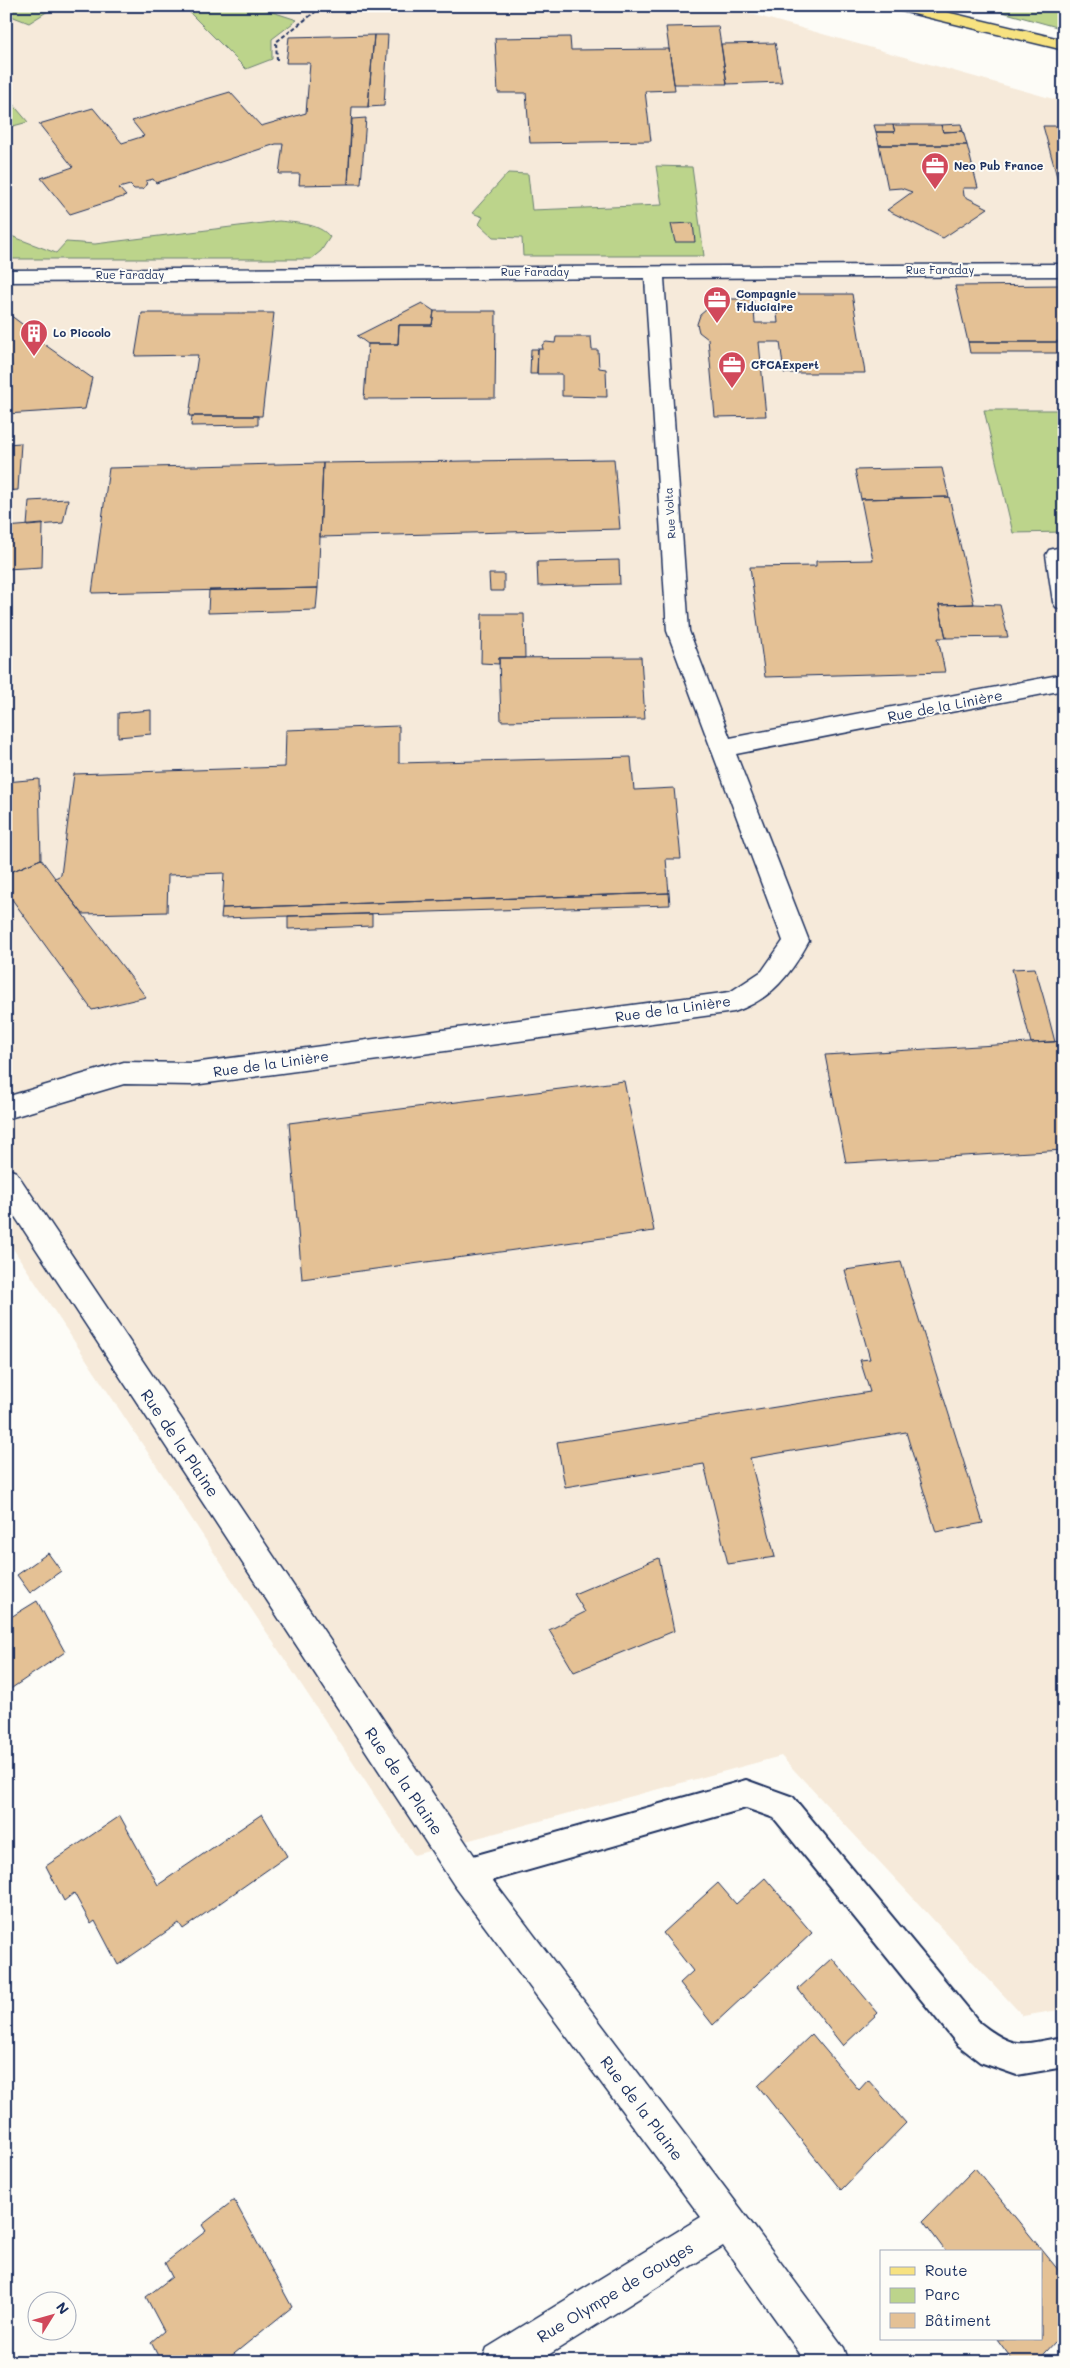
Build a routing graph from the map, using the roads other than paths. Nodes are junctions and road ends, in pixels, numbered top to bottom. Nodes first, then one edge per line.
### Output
1 (905, 7) edge
2 (1064, 45) edge
3 (1064, 270) edge
4 (654, 271) junction
5 (6, 276) edge
6 (1060, 555) edge
7 (1064, 602) edge
8 (1064, 682) edge
9 (722, 748) junction
10 (6, 1108) edge
11 (6, 1180) edge
12 (466, 1874) junction
13 (1064, 2052) edge
14 (728, 2222) junction
15 (501, 2362) edge
16 (830, 2362) edge

1 - 2 main road
3 - 4 street, Rue Faraday
4 - 5 street, Rue Faraday
4 - 9 street, Rue Volta
6 - 7 street
8 - 9 street, Rue de la Linière
9 - 10 street, Rue de la Linière
11 - 12 street, Rue de la Plaine
12 - 13 lane
12 - 14 street, Rue de la Plaine
14 - 15 street, Rue Olympe de Gouges
14 - 16 street, Rue de la Plaine

